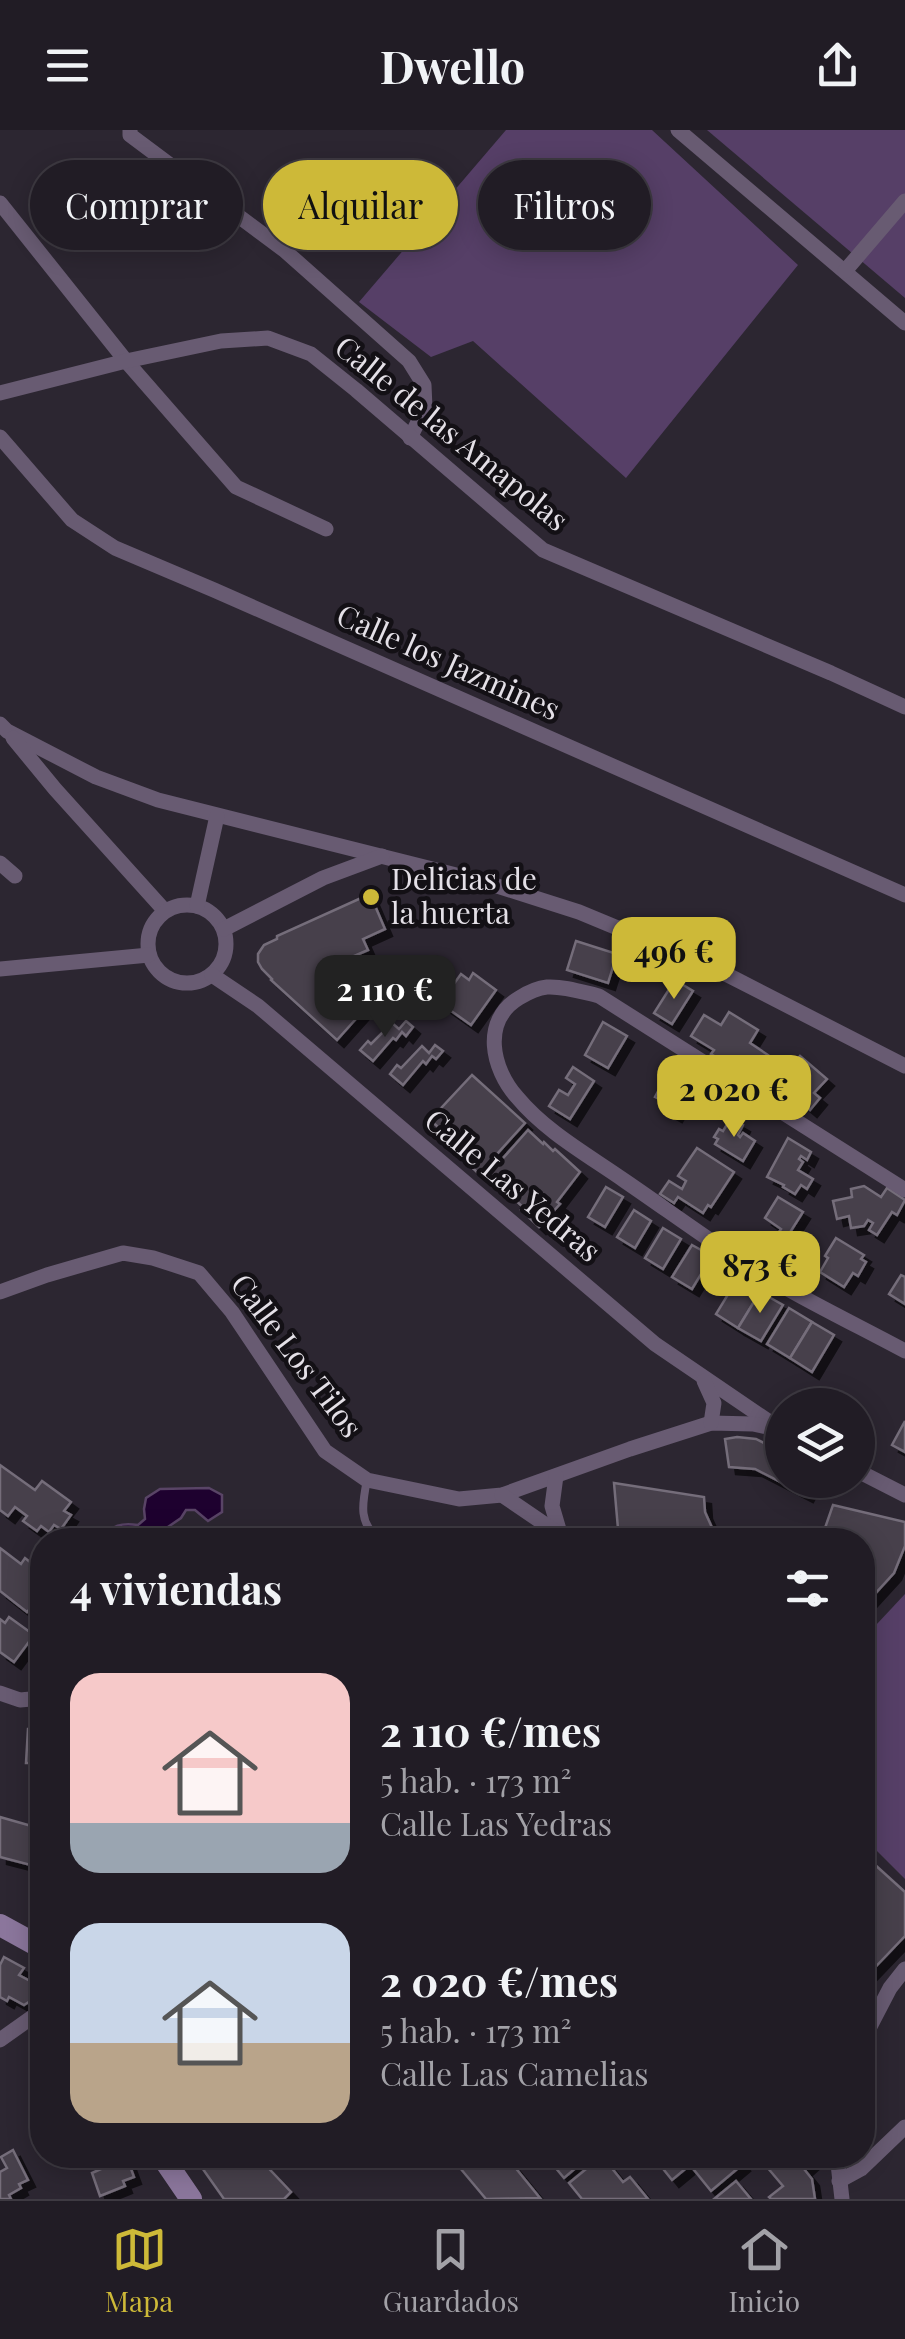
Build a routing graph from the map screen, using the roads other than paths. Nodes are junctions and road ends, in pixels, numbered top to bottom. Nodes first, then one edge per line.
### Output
1 (130, 130) edge
2 (678, 130) edge
3 (905, 201) edge
4 (0, 203) edge
5 (844, 271) junction
6 (905, 323) edge
7 (126, 361) junction
8 (0, 393) edge
9 (0, 437) edge
10 (410, 438) junction
11 (326, 530) dead end
12 (905, 707) edge
13 (3, 728) edge
14 (217, 816) junction
15 (382, 856) junction
16 (0, 864) edge
17 (16, 876) dead end
18 (905, 896) edge
19 (196, 906) junction
20 (165, 911) junction
21 (224, 930) junction
22 (149, 956) junction
23 (0, 969) edge
24 (212, 975) junction
25 (905, 1066) edge
26 (905, 1190) edge
27 (0, 1292) edge
28 (905, 1351) edge
29 (702, 1377) junction
30 (765, 1419) edge
31 (711, 1423) junction
32 (765, 1426) edge
33 (556, 1476) junction
34 (368, 1480) junction
35 (875, 1480) edge
36 (502, 1495) junction
37 (905, 1496) edge
38 (368, 1528) edge
39 (551, 1528) edge
40 (561, 1528) edge
41 (0, 1693) edge
42 (30, 1699) edge
43 (0, 1925) edge
44 (30, 1941) edge
45 (905, 1969) edge
46 (875, 2017) edge
47 (30, 2019) edge
48 (0, 2040) edge
49 (905, 2127) edge
50 (875, 2156) edge
51 (170, 2168) edge
52 (838, 2168) edge
53 (862, 2168) edge
54 (838, 2181) junction
55 (191, 2199) edge
56 (842, 2199) edge

1 - 10 street
2 - 5 street
3 - 5 street
4 - 7 street
5 - 6 street
7 - 8 street, Calle de las Amapolas
7 - 10 street, Calle de las Amapolas
7 - 11 street
9 - 18 street, Calle los Jazmines
10 - 12 street, Calle de las Amapolas
13 - 14 street
13 - 20 street
14 - 15 street
14 - 19 street
15 - 21 street
15 - 25 street
16 - 17 street
19 - 20 street
19 - 21 street
20 - 22 street
21 - 24 street
22 - 23 street
22 - 24 street
24 - 29 street, Calle Las Yedras
26 - 28 street
27 - 34 street, Calle Los Tilos
29 - 30 street, Calle Las Yedras
29 - 31 street
31 - 32 street, Calle Los Tilos
31 - 33 street, Calle Los Tilos
33 - 36 street, Calle Los Tilos
33 - 40 street
34 - 36 street, Calle Los Tilos
34 - 38 lane
35 - 37 street
36 - 39 street
41 - 42 street
43 - 44 street
45 - 46 street
47 - 48 street
49 - 50 street
51 - 55 street
52 - 54 street
53 - 54 street
54 - 56 street

